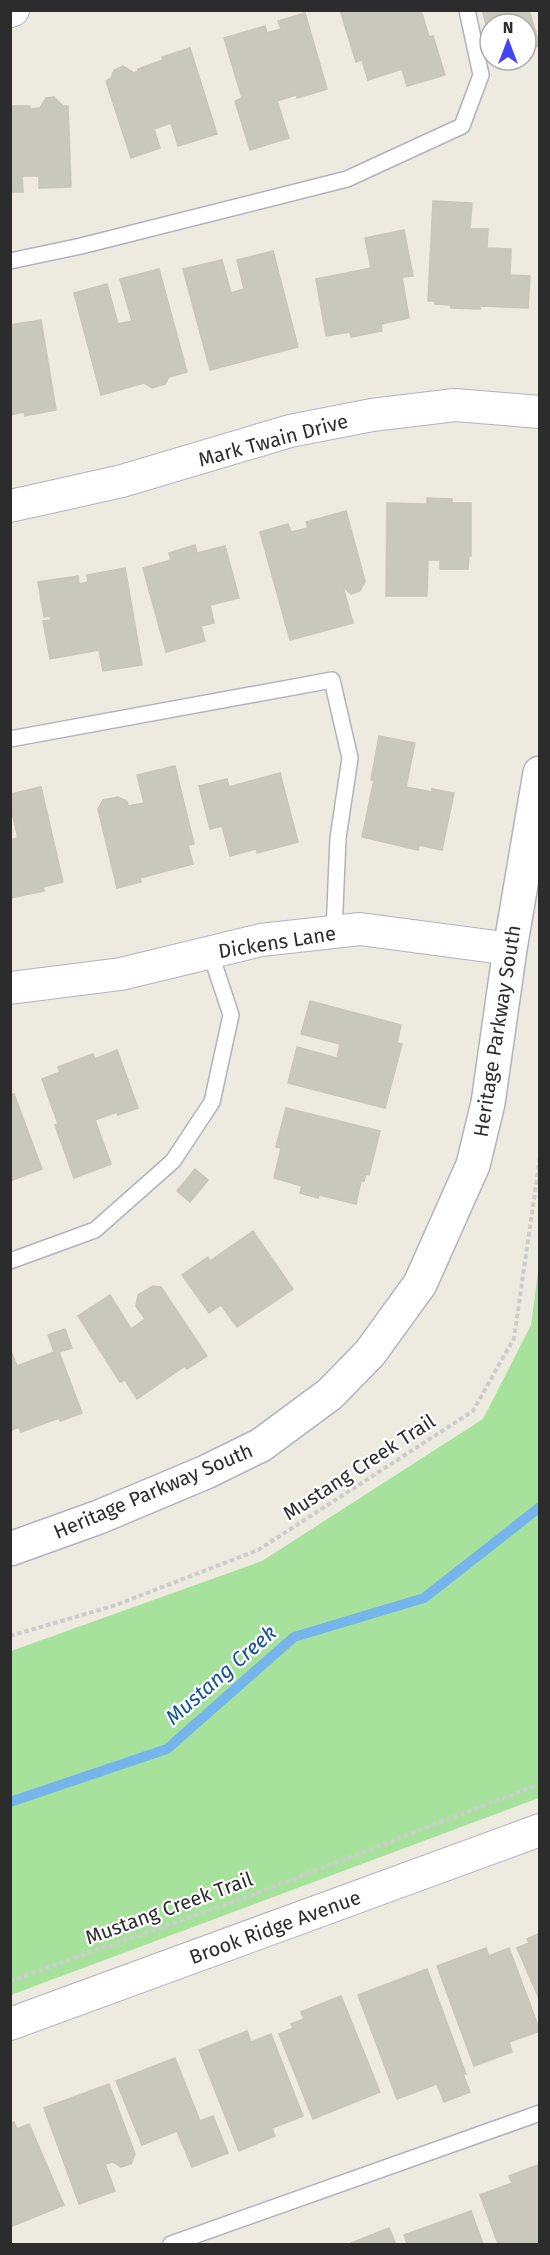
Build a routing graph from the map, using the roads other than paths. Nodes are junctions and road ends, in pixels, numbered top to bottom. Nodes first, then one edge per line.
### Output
1 (467, 10) edge
2 (10, 261) edge
3 (540, 412) edge
4 (10, 506) edge
5 (10, 739) edge
6 (540, 773) edge
7 (334, 932) junction
8 (510, 949) junction
9 (210, 952) junction
10 (10, 988) edge
11 (10, 1262) edge
12 (10, 1549) edge
13 (540, 1830) edge
14 (10, 2024) edge
15 (540, 2113) edge
16 (171, 2244) edge

1 - 2 lane
3 - 4 street, Mark Twain Drive
5 - 7 lane
6 - 8 street, Heritage Parkway South
7 - 8 street, Dickens Lane
7 - 9 street, Dickens Lane
8 - 12 street, Heritage Parkway South
9 - 10 street, Dickens Lane
9 - 11 lane
13 - 14 street, Brook Ridge Avenue
15 - 16 lane

